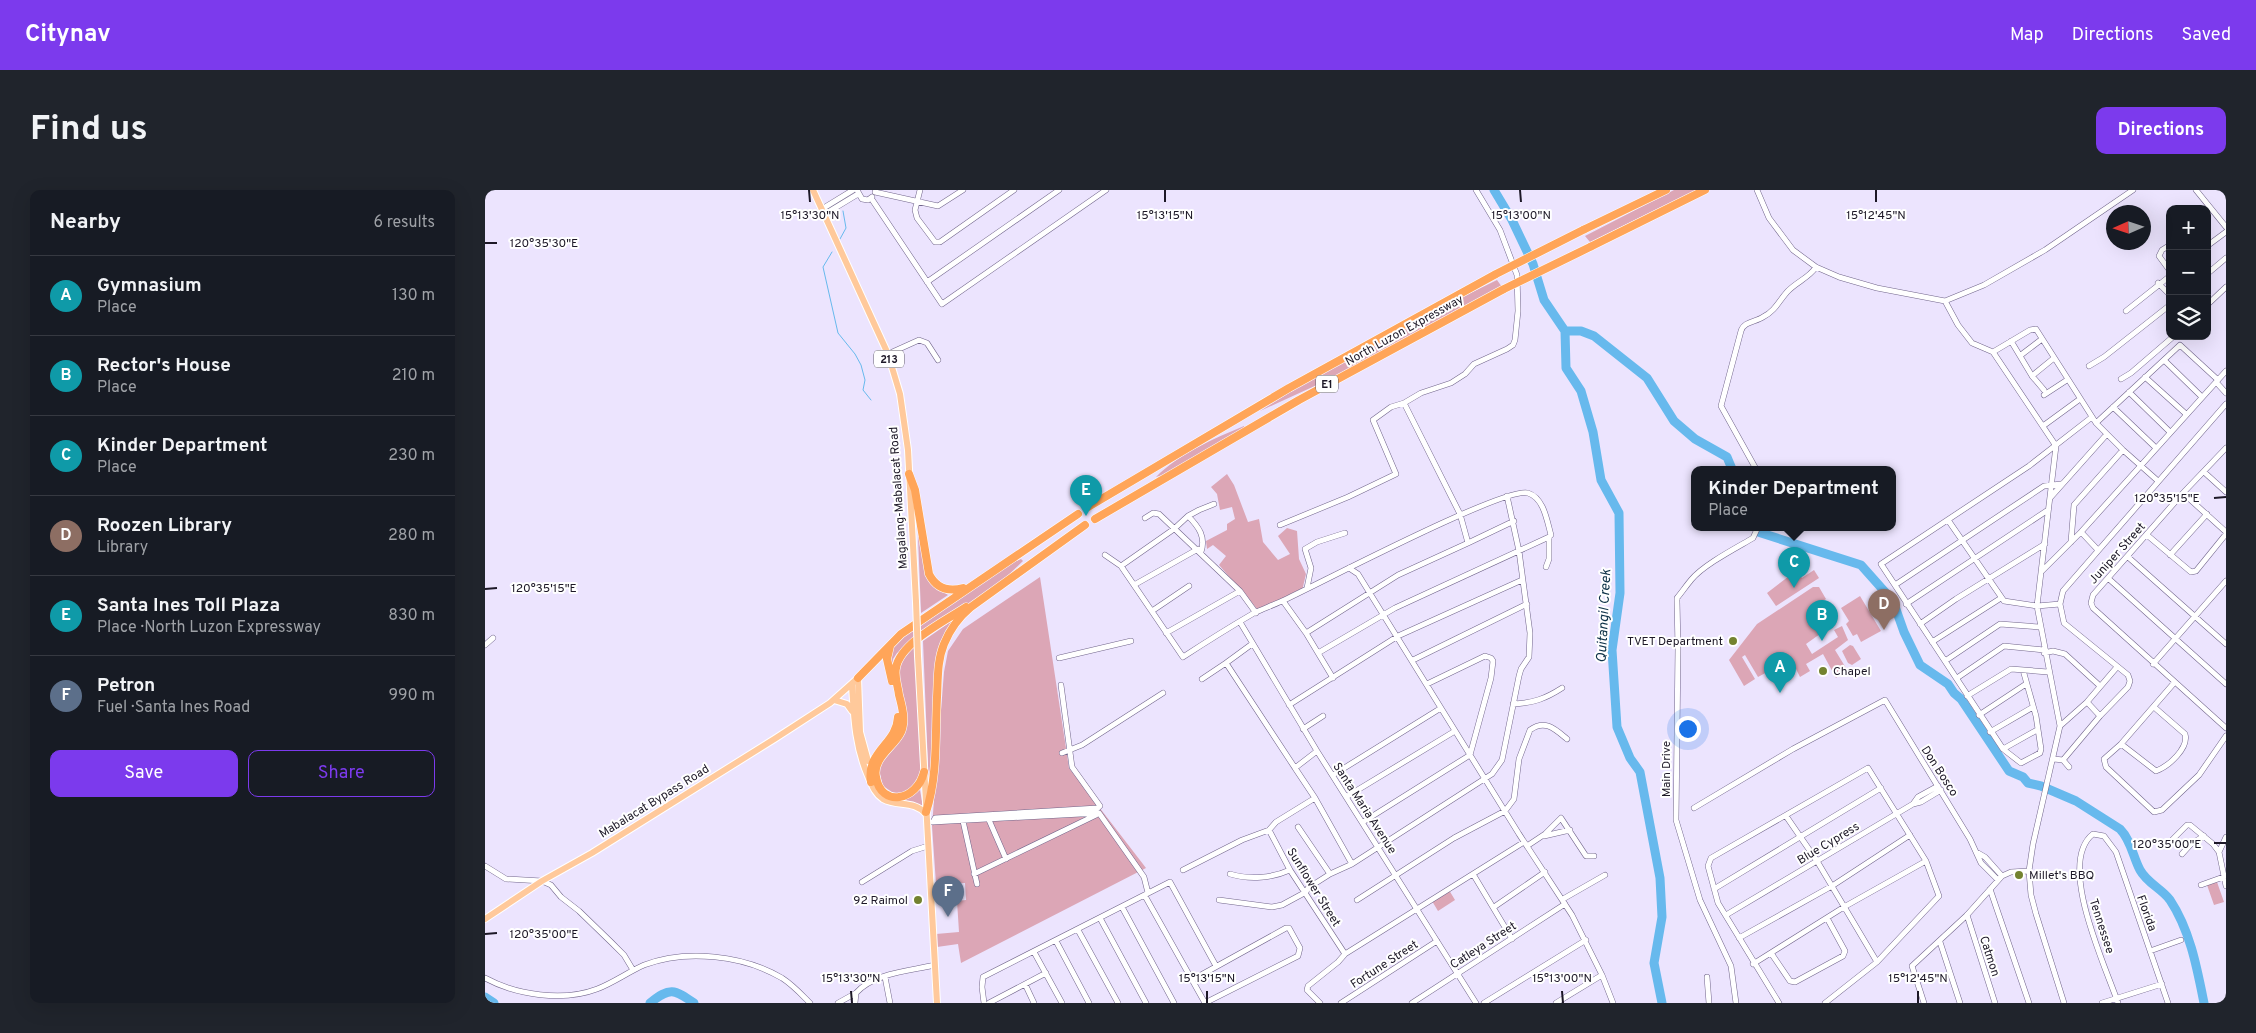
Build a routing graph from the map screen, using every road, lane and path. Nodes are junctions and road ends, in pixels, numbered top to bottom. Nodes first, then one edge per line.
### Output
1 (813, 190) edge
2 (853, 190) edge
3 (920, 190) edge
4 (963, 190) edge
5 (1014, 190) edge
6 (1059, 190) edge
7 (1106, 190) edge
8 (1476, 190) edge
9 (1666, 190) edge
10 (1705, 190) edge
11 (1757, 190) edge
12 (2133, 190) edge
13 (2195, 190) edge
14 (875, 191) edge
15 (857, 192) edge
16 (871, 198) junction
17 (918, 202) junction
18 (826, 210) junction
19 (2226, 227) edge
20 (2226, 232) edge
21 (2211, 243) edge
22 (2166, 248) edge
23 (2225, 261) edge
24 (2166, 266) edge
25 (1816, 267) junction
26 (2211, 271) edge
27 (2166, 278) edge
28 (927, 282) junction
29 (2158, 283) junction
30 (2226, 287) edge
31 (2166, 291) edge
32 (1945, 301) junction
33 (2211, 301) edge
34 (2166, 308) edge
35 (2127, 311) dead end
36 (2042, 339) junction
37 (2168, 340) edge
38 (2011, 341) junction
39 (1993, 352) junction
40 (888, 354) junction
41 (2021, 355) junction
42 (2054, 358) junction
43 (937, 360) dead end
44 (2164, 360) junction
45 (2089, 366) dead end
46 (2226, 371) edge
47 (2032, 376) junction
48 (2145, 377) junction
49 (2121, 379) dead end
50 (2067, 380) junction
51 (2217, 381) junction
52 (2129, 392) junction
53 (2226, 393) edge
54 (2202, 397) junction
55 (2080, 399) junction
56 (1404, 403) junction
57 (2226, 404) edge
58 (2113, 407) junction
59 (2185, 414) junction
60 (2092, 417) junction
61 (2096, 423) junction
62 (2043, 426) junction
63 (2170, 432) junction
64 (2107, 434) junction
65 (2056, 446) junction
66 (2156, 448) junction
67 (2226, 448) edge
68 (2123, 450) junction
69 (1754, 466) edge
70 (2140, 466) junction
71 (2204, 472) junction
72 (909, 474) junction
73 (2158, 480) junction
74 (2061, 484) junction
75 (2051, 485) junction
76 (2226, 492) edge
77 (2183, 493) junction
78 (1507, 496) junction
79 (2049, 498) junction
80 (1214, 504) dead end
81 (1088, 508) dead end
82 (2048, 510) junction
83 (1078, 514) dead end
84 (1460, 514) junction
85 (2207, 514) junction
86 (1188, 516) junction
87 (1145, 518) dead end
88 (1095, 519) dead end
89 (1948, 520) junction
90 (1514, 521) junction
91 (1085, 525) dead end
92 (1280, 525) dead end
93 (1174, 529) junction
94 (1756, 531) edge
95 (2081, 532) junction
96 (1345, 533) dead end
97 (2226, 533) edge
98 (2147, 536) junction
99 (1549, 537) junction
100 (1963, 539) junction
101 (2071, 542) junction
102 (1468, 543) junction
103 (2045, 544) junction
104 (2097, 549) junction
105 (1199, 551) junction
106 (1519, 551) junction
107 (1105, 555) dead end
108 (2170, 555) junction
109 (2128, 557) junction
110 (1975, 558) junction
111 (1361, 563) junction
112 (1121, 566) junction
113 (1349, 568) junction
114 (1545, 568) dead end
115 (2042, 571) junction
116 (1358, 574) junction
117 (2109, 579) junction
118 (1522, 580) junction
119 (1989, 580) junction
120 (2226, 581) edge
121 (1134, 585) junction
122 (1895, 585) junction
123 (970, 586) junction
124 (1189, 586) dead end
125 (1307, 588) junction
126 (1240, 591) junction
127 (989, 593) junction
128 (1369, 593) junction
129 (2001, 598) junction
130 (1283, 601) junction
131 (1527, 604) junction
132 (1906, 604) junction
133 (2060, 604) junction
134 (2037, 606) junction
135 (1152, 611) junction
136 (1256, 613) junction
137 (2195, 615) junction
138 (1384, 616) junction
139 (1240, 622) junction
140 (1920, 624) junction
141 (2039, 627) junction
142 (1166, 633) junction
143 (1306, 633) junction
144 (1398, 636) junction
145 (2176, 637) junction
146 (493, 638) dead end
147 (1131, 641) dead end
148 (892, 642) junction
149 (1933, 642) junction
150 (1252, 644) junction
151 (2226, 644) edge
152 (485, 645) edge
153 (2044, 651) junction
154 (1318, 653) junction
155 (1059, 658) dead end
156 (1413, 660) junction
157 (1945, 661) junction
158 (1226, 663) junction
159 (2153, 664) junction
160 (2117, 667) junction
161 (2023, 670) junction
162 (2048, 672) junction
163 (1333, 678) junction
164 (1957, 678) junction
165 (1202, 679) dead end
166 (855, 682) junction
167 (2174, 683) junction
168 (1061, 684) dead end
169 (1427, 684) junction
170 (2026, 684) junction
171 (2226, 684) edge
172 (2099, 686) junction
173 (1562, 688) dead end
174 (1163, 693) dead end
175 (1967, 696) junction
176 (834, 700) junction
177 (2087, 702) junction
178 (1513, 704) junction
179 (1289, 705) junction
180 (2033, 707) junction
181 (2154, 707) junction
182 (1441, 708) junction
183 (853, 712) junction
184 (1979, 715) junction
185 (1323, 716) dead end
186 (2100, 716) junction
187 (2060, 726) junction
188 (2226, 728) edge
189 (1303, 729) junction
190 (2037, 730) junction
191 (1455, 731) junction
192 (1990, 732) junction
193 (2226, 736) edge
194 (1567, 739) dead end
195 (2121, 744) junction
196 (2003, 749) junction
197 (1317, 751) junction
198 (1069, 752) junction
199 (1061, 753) dead end
200 (1470, 755) junction
201 (2054, 759) junction
202 (2063, 760) junction
203 (868, 761) dead end
204 (2069, 767) dead end
205 (1295, 768) junction
206 (924, 772) junction
207 (1333, 775) junction
208 (1485, 777) junction
209 (871, 782) junction
210 (1881, 788) junction
211 (1940, 788) junction
212 (1346, 797) junction
213 (1315, 798) junction
214 (1694, 808) dead end
215 (1505, 811) junction
216 (926, 813) junction
217 (1099, 813) junction
218 (1897, 814) junction
219 (1786, 816) junction
220 (989, 820) junction
221 (963, 821) junction
222 (930, 822) junction
223 (1363, 822) junction
224 (1298, 826) dead end
225 (1269, 830) junction
226 (1570, 830) junction
227 (1910, 835) junction
228 (2101, 835) joint
229 (1543, 836) junction
230 (2204, 836) junction
231 (1801, 837) junction
232 (2226, 837) edge
233 (2169, 843) dead end
234 (1526, 844) junction
235 (928, 846) junction
236 (1378, 846) junction
237 (2219, 852) junction
238 (2182, 854) dead end
239 (1594, 856) dead end
240 (1006, 858) junction
241 (1817, 861) junction
242 (1927, 861) junction
243 (1353, 864) junction
244 (485, 866) edge
245 (1183, 870) dead end
246 (1290, 870) junction
247 (2029, 871) junction
248 (1545, 872) junction
249 (975, 874) junction
250 (1230, 874) dead end
251 (1330, 874) junction
252 (1473, 874) junction
253 (1605, 875) dead end
254 (1397, 876) junction
255 (2225, 877) edge
256 (2000, 878) junction
257 (541, 882) junction
258 (862, 882) dead end
259 (977, 884) dead end
260 (2201, 885) dead end
261 (1832, 886) junction
262 (2226, 886) edge
263 (1714, 889) junction
264 (1990, 889) junction
265 (1306, 892) junction
266 (1147, 894) junction
267 (1219, 900) dead end
268 (1357, 900) dead end
269 (1564, 902) junction
270 (1122, 907) junction
271 (1494, 907) junction
272 (1844, 907) junction
273 (1417, 909) junction
274 (1726, 915) junction
275 (1967, 915) junction
276 (485, 918) edge
277 (1100, 918) junction
278 (1827, 918) junction
279 (1078, 930) junction
280 (1739, 938) junction
281 (1512, 939) junction
282 (1586, 940) junction
283 (2181, 940) dead end
284 (1056, 941) junction
285 (1437, 941) junction
286 (1939, 942) junction
287 (2150, 951) junction
288 (1034, 952) junction
289 (1771, 953) junction
290 (1345, 954) junction
291 (1877, 962) junction
292 (1753, 964) junction
293 (935, 965) junction
294 (1217, 966) junction
295 (633, 970) junction
296 (1045, 973) junction
297 (1458, 973) junction
298 (1602, 975) junction
299 (1707, 976) dead end
300 (885, 977) junction
301 (485, 978) edge
302 (1193, 980) junction
303 (1025, 984) junction
304 (2162, 984) junction
305 (856, 993) junction
306 (1003, 996) junction
307 (2117, 1000) edge
308 (810, 1003) edge
309 (838, 1003) edge
310 (855, 1003) edge
311 (890, 1003) edge
312 (937, 1003) edge
313 (984, 1003) edge
314 (989, 1003) edge
315 (1006, 1003) edge
316 (1034, 1003) edge
317 (1062, 1003) edge
318 (1089, 1003) edge
319 (1118, 1003) edge
320 (1146, 1003) edge
321 (1174, 1003) edge
322 (1320, 1003) edge
323 (1341, 1003) edge
324 (1412, 1003) edge
325 (1476, 1003) edge
326 (1485, 1003) edge
327 (1556, 1003) edge
328 (1613, 1003) edge
329 (1709, 1003) edge
330 (1735, 1003) edge
331 (1779, 1003) edge
332 (1825, 1003) edge
333 (1924, 1003) edge
334 (1960, 1003) edge
335 (1995, 1003) edge
336 (2029, 1003) edge
337 (2064, 1003) edge
338 (2102, 1003) edge
339 (2168, 1003) edge

1 - 18 main road, Magalang-Mabalacat Road / 213
2 - 18 street
3 - 17 street
4 - 17 street
5 - 17 street
6 - 28 street
7 - 28 street
8 - 56 street
9 - 81 highway, North Luzon Expressway / E1, bridge
10 - 88 highway, North Luzon Expressway / E1, bridge
11 - 25 street
12 - 32 street
13 - 19 street
14 - 16 street
14 - 17 street
15 - 16 street
15 - 18 street
16 - 28 street
18 - 40 main road, Magalang-Mabalacat Road / 213
20 - 21 street
22 - 24 street
23 - 26 street
25 - 32 street
25 - 69 street
27 - 29 street
29 - 31 street
29 - 35 street
30 - 33 street
32 - 39 street
34 - 45 street
36 - 38 street
36 - 41 street
36 - 42 street
37 - 49 street
38 - 39 street
38 - 41 street
39 - 62 street
40 - 43 street
40 - 72 main road, Magalang-Mabalacat Road / 213
41 - 47 street
42 - 47 street
42 - 50 street
44 - 48 street
44 - 51 street
44 - 54 street
46 - 51 street
47 - 50 street
48 - 52 street
48 - 59 street
50 - 55 street
51 - 53 street
51 - 54 street
52 - 58 street
52 - 63 street
54 - 59 street
55 - 60 street
55 - 62 street
56 - 84 street
56 - 92 street
57 - 73 street
58 - 61 street
58 - 66 street
59 - 63 street
60 - 61 street
60 - 65 street
61 - 64 street
62 - 65 street
63 - 66 street
64 - 68 street
64 - 74 street
65 - 75 street
65 - 89 street
66 - 70 street
67 - 71 street, Juniper Street
68 - 70 street
68 - 101 street
70 - 73 street
70 - 95 street
71 - 76 street
71 - 77 street, Juniper Street
72 - 123 highway
72 - 206 main road, Magalang-Mabalacat Road / 213, bridge
73 - 104 street
74 - 75 street
74 - 79 street
75 - 79 street
75 - 100 street
77 - 85 street
77 - 98 street, Juniper Street
78 - 84 street
78 - 90 street
78 - 99 street
79 - 82 street
80 - 86 street
82 - 103 street
82 - 110 street
83 - 123 highway
84 - 102 street
84 - 111 street
85 - 97 street
85 - 108 street
86 - 93 street
86 - 105 street
87 - 93 street
89 - 100 street
89 - 122 street
90 - 102 street
90 - 106 street
91 - 127 highway
93 - 105 street
93 - 112 street
94 - 330 street, Main Drive
95 - 101 street
95 - 104 street
96 - 125 street
97 - 108 street
98 - 108 street
98 - 109 street, Juniper Street
99 - 106 street
99 - 114 street
100 - 110 street
100 - 122 street
101 - 115 street
102 - 128 street
103 - 115 street
103 - 119 street
104 - 133 street
105 - 121 street
105 - 126 street
106 - 118 street
106 - 138 street
107 - 112 street
109 - 117 street, Juniper Street
109 - 137 street
110 - 119 street
110 - 132 street
111 - 113 street
111 - 116 street
112 - 121 street
113 - 116 street
113 - 125 street
115 - 134 street
116 - 128 street
117 - 145 street
117 - 159 street, Juniper Street
118 - 131 street
118 - 144 street
119 - 129 street
119 - 140 street
120 - 137 street
121 - 135 street
122 - 132 street
123 - 148 highway
124 - 135 street
125 - 130 street
126 - 136 street
126 - 142 street
127 - 206 highway
127 - 216 highway
128 - 138 street
128 - 143 street
129 - 134 street
129 - 149 street
130 - 136 street
130 - 143 street
131 - 156 street
131 - 178 street
132 - 140 street
133 - 134 street
133 - 160 street
134 - 141 street
135 - 142 street
136 - 139 street
137 - 145 street
137 - 151 street
138 - 144 street
138 - 154 street
139 - 142 street
139 - 150 street, Santa Maria Avenue
140 - 149 street
141 - 153 street
141 - 157 street
143 - 154 street
144 - 156 street
144 - 163 street
145 - 159 street
145 - 171 street
146 - 152 street
147 - 155 street
148 - 166 highway
148 - 209 highway
149 - 157 street
150 - 158 street
150 - 179 street, Santa Maria Avenue
153 - 162 street
153 - 164 street
153 - 172 street
154 - 163 street
156 - 169 street
157 - 164 street
158 - 165 street
158 - 205 street
159 - 167 street
160 - 172 street
160 - 186 street
161 - 162 street
161 - 170 street
161 - 175 street
162 - 187 street
163 - 179 street
164 - 175 street
166 - 176 main road, Mabalacat Bypass Road
166 - 183 main road
166 - 203 main road
167 - 181 street
167 - 188 street
168 - 198 street
169 - 182 street
169 - 200 street
170 - 180 street
170 - 184 street
172 - 177 street
173 - 178 street
174 - 198 street
175 - 184 street
176 - 183 main road
176 - 257 main road, Mabalacat Bypass Road
177 - 186 street
177 - 187 street
178 - 208 street
179 - 189 street, Santa Maria Avenue
180 - 190 street
180 - 192 street
181 - 195 street
181 - 195 street
182 - 191 street
182 - 207 street
183 - 209 main road
184 - 192 street
185 - 189 street
186 - 202 street
187 - 201 street
189 - 197 street, Santa Maria Avenue
190 - 196 street
190 - 196 street
191 - 200 street
191 - 212 street
192 - 196 street
193 - 195 street
194 - 215 street
197 - 205 street
197 - 207 street, Santa Maria Avenue
198 - 199 street
198 - 222 street
200 - 208 street
200 - 223 street
201 - 202 street
201 - 247 street
202 - 204 street
205 - 213 street
206 - 216 main road, Magalang-Mabalacat Road / 213
207 - 212 street, Santa Maria Avenue
208 - 215 street
208 - 236 street
209 - 216 main road
210 - 218 street
210 - 219 street
210 - 231 street
211 - 214 street, Don Bosco
211 - 218 street, Blue Cypress
211 - 256 street, Don Bosco
212 - 223 street, Santa Maria Avenue
213 - 225 street
213 - 243 street
215 - 234 street
215 - 254 street
216 - 222 main road, Magalang-Mabalacat Road / 213
217 - 220 street
217 - 240 street
217 - 266 street
218 - 227 street
218 - 241 street, Blue Cypress
219 - 231 street
219 - 263 street
220 - 221 street
220 - 240 street
221 - 222 street
221 - 249 street
222 - 235 main road, 213
223 - 236 street, Santa Maria Avenue
224 - 251 street
225 - 245 street
225 - 246 street, Sunflower Street
226 - 229 street
226 - 229 street
226 - 239 street
227 - 242 street
227 - 261 street
228 - 287 street, Florida
228 - 307 street, Tennessee
229 - 234 street
230 - 233 street
230 - 237 street
230 - 238 street
231 - 241 street
231 - 263 street
232 - 237 street
234 - 248 street
234 - 252 street
235 - 258 street
235 - 293 main road, 213
236 - 243 street
236 - 254 street, Santa Maria Avenue
237 - 255 street
240 - 249 street
241 - 261 street
241 - 274 street, Blue Cypress
242 - 272 street
242 - 291 street
243 - 251 street
244 - 257 street
246 - 250 street
246 - 265 street, Sunflower Street
247 - 256 street
247 - 337 street
248 - 269 street
248 - 271 street
249 - 259 street
251 - 265 street
252 - 271 street
252 - 273 street
253 - 269 street, Catleya Street
254 - 268 street
254 - 273 street, Santa Maria Avenue
255 - 260 street
255 - 262 street
256 - 264 street
257 - 276 main road, Mabalacat Bypass Road
257 - 295 street
261 - 272 street
261 - 280 street
263 - 274 street
264 - 275 street
264 - 336 street
265 - 267 street
265 - 290 street, Sunflower Street
266 - 270 street
266 - 294 street
266 - 302 street
269 - 281 street, Catleya Street
269 - 282 street
270 - 277 street
270 - 321 street
271 - 281 street
272 - 278 street
272 - 291 street
273 - 285 street, Santa Maria Avenue
273 - 290 street
274 - 280 street
275 - 286 street
275 - 335 street, Catmon
277 - 279 street
277 - 320 street
278 - 289 street
278 - 289 street
279 - 284 street
279 - 319 street
280 - 292 street
281 - 297 street, Catleya Street
282 - 298 street
282 - 326 street
283 - 287 street
284 - 288 street
284 - 318 street
285 - 297 street, Santa Maria Avenue
285 - 323 street, Fortune Street
286 - 333 street
286 - 334 street
287 - 304 street, Florida
288 - 296 street
288 - 313 street
289 - 292 street
290 - 322 street
291 - 332 street
292 - 331 street
293 - 300 street
293 - 312 main road, 213
294 - 302 street
294 - 302 street
295 - 301 street
295 - 308 street
296 - 303 street
296 - 317 street
297 - 324 street, Catleya Street
297 - 325 street, Santa Maria Avenue
298 - 327 street
298 - 328 street
299 - 329 street
300 - 305 street
300 - 311 street
303 - 306 street
303 - 316 street
304 - 307 street
304 - 339 street, Florida
305 - 309 street
305 - 310 street
306 - 314 street
306 - 315 street
307 - 338 street

